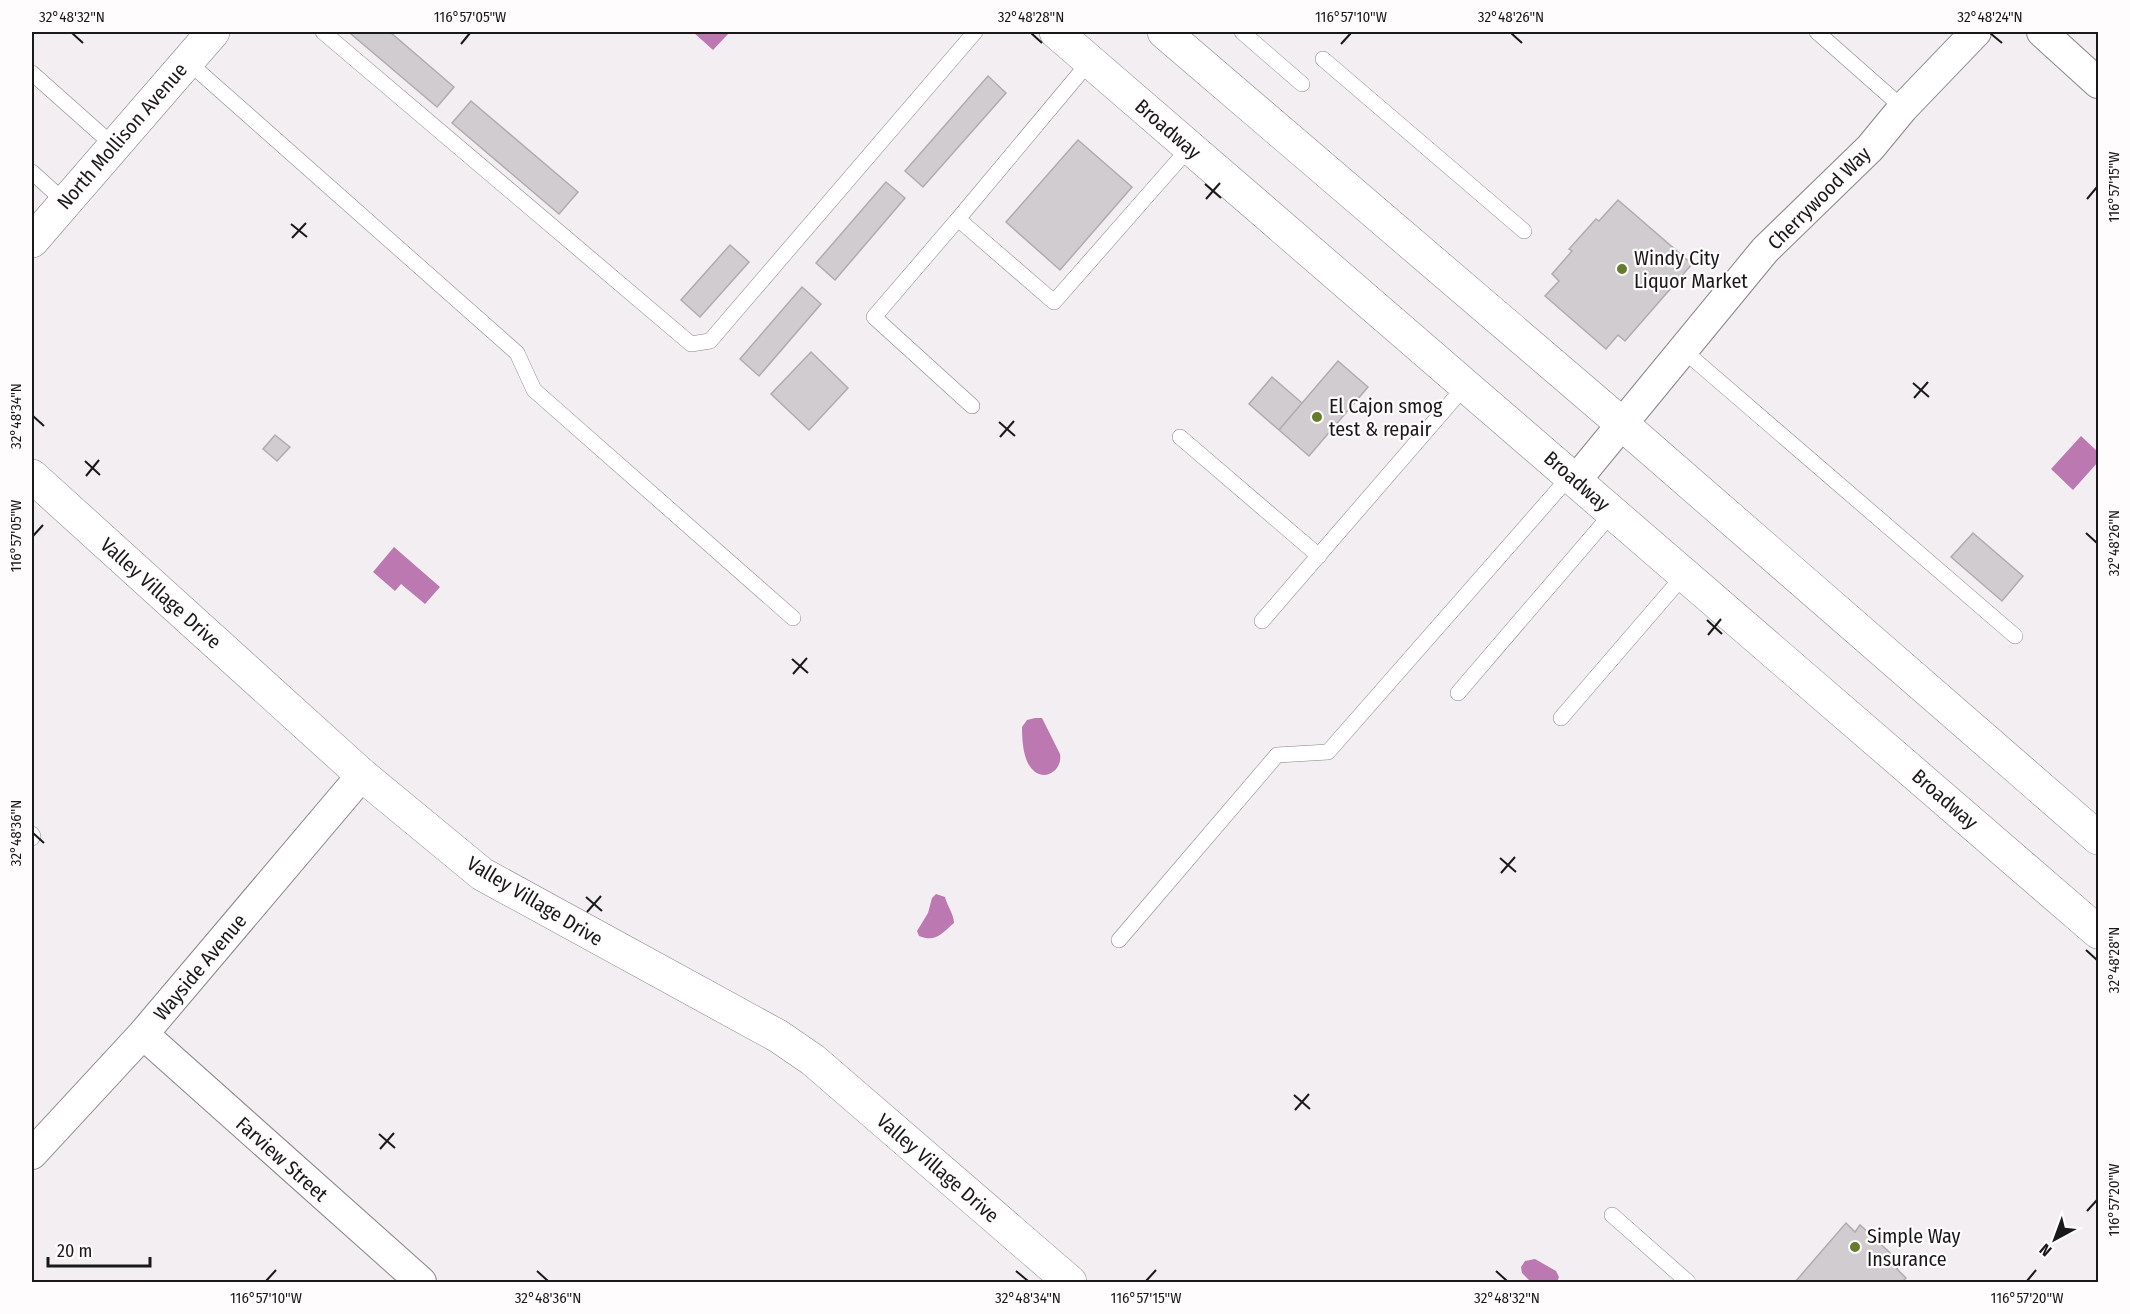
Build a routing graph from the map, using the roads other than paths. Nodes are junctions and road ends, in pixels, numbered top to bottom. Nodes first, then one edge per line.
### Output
1 (213, 32) edge
2 (322, 32) edge
3 (975, 32) edge
4 (1056, 32) edge
5 (1164, 32) edge
6 (1242, 32) edge
7 (1817, 32) edge
8 (1976, 32) edge
9 (2042, 32) edge
10 (1323, 59) dead end
11 (1090, 61) junction
12 (187, 62) junction
13 (32, 73) edge
14 (2098, 83) edge
15 (1302, 84) dead end
16 (1903, 108) junction
17 (114, 146) junction
18 (1190, 147) junction
19 (32, 172) edge
20 (65, 202) junction
21 (958, 219) junction
22 (1524, 231) dead end
23 (32, 241) edge
24 (1683, 351) junction
25 (1466, 385) junction
26 (972, 406) dead end
27 (1622, 424) junction
28 (1180, 437) dead end
29 (32, 477) edge
30 (1573, 478) junction
31 (1613, 512) junction
32 (1319, 556) junction
33 (1685, 574) junction
34 (793, 618) dead end
35 (1262, 621) dead end
36 (2015, 636) dead end
37 (1458, 693) dead end
38 (1561, 718) dead end
39 (362, 775) junction
40 (2098, 838) edge
41 (2098, 932) edge
42 (1119, 940) dead end
43 (143, 1034) junction
44 (32, 1154) edge
45 (1612, 1215) dead end
46 (421, 1282) edge
47 (1070, 1282) edge
48 (1688, 1282) edge

1 - 12 main road, North Mollison Avenue
2 - 3 lane
4 - 11 main road, Broadway
5 - 27 main road
6 - 15 lane
7 - 16 lane
8 - 16 street, Cherrywood Way
9 - 14 street
10 - 22 lane
11 - 18 main road, Broadway
11 - 21 lane
12 - 17 main road, North Mollison Avenue
12 - 34 lane
13 - 17 lane
16 - 24 street, Cherrywood Way
17 - 20 main road, North Mollison Avenue
18 - 21 lane
18 - 25 main road, Broadway
19 - 20 lane
20 - 23 main road, North Mollison Avenue
21 - 26 lane
24 - 27 street, Cherrywood Way
24 - 36 lane
25 - 30 main road, Broadway
25 - 32 lane
27 - 30 street, Cherrywood Way
27 - 40 main road
28 - 32 lane
29 - 39 main road, Valley Village Drive
30 - 31 main road, Broadway
30 - 42 lane
31 - 33 main road, Broadway
31 - 37 lane
32 - 35 lane
33 - 38 lane
33 - 41 main road, Broadway
39 - 43 street, Wayside Avenue
39 - 47 main road, Valley Village Drive
43 - 44 street, Wayside Avenue
43 - 46 street, Farview Street
45 - 48 lane

